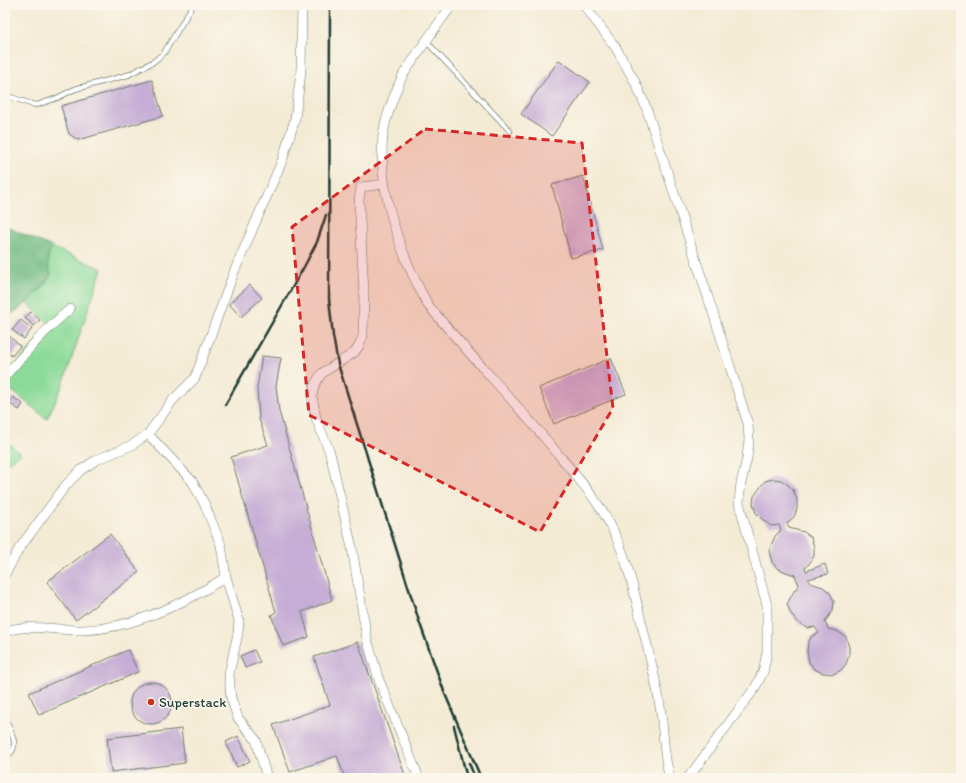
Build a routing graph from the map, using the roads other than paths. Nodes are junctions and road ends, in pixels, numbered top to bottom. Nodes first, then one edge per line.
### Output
1 (194, 5) edge
2 (302, 5) edge
3 (452, 5) edge
4 (584, 5) edge
5 (426, 41) junction
6 (5, 95) edge
7 (510, 131) dead end
8 (385, 184) junction
9 (70, 309) dead end
10 (5, 376) edge
11 (148, 434) junction
12 (5, 574) edge
13 (226, 577) junction
14 (5, 631) edge
15 (5, 719) edge
16 (5, 757) edge
17 (267, 778) edge
18 (419, 778) edge
19 (670, 778) edge
20 (688, 778) edge

1 - 6 lane
2 - 11 street
3 - 5 street
4 - 20 street
5 - 7 lane
5 - 8 street
8 - 18 street
8 - 19 street
9 - 10 street
11 - 12 street
11 - 13 street
13 - 14 street
13 - 17 street
15 - 16 lane

